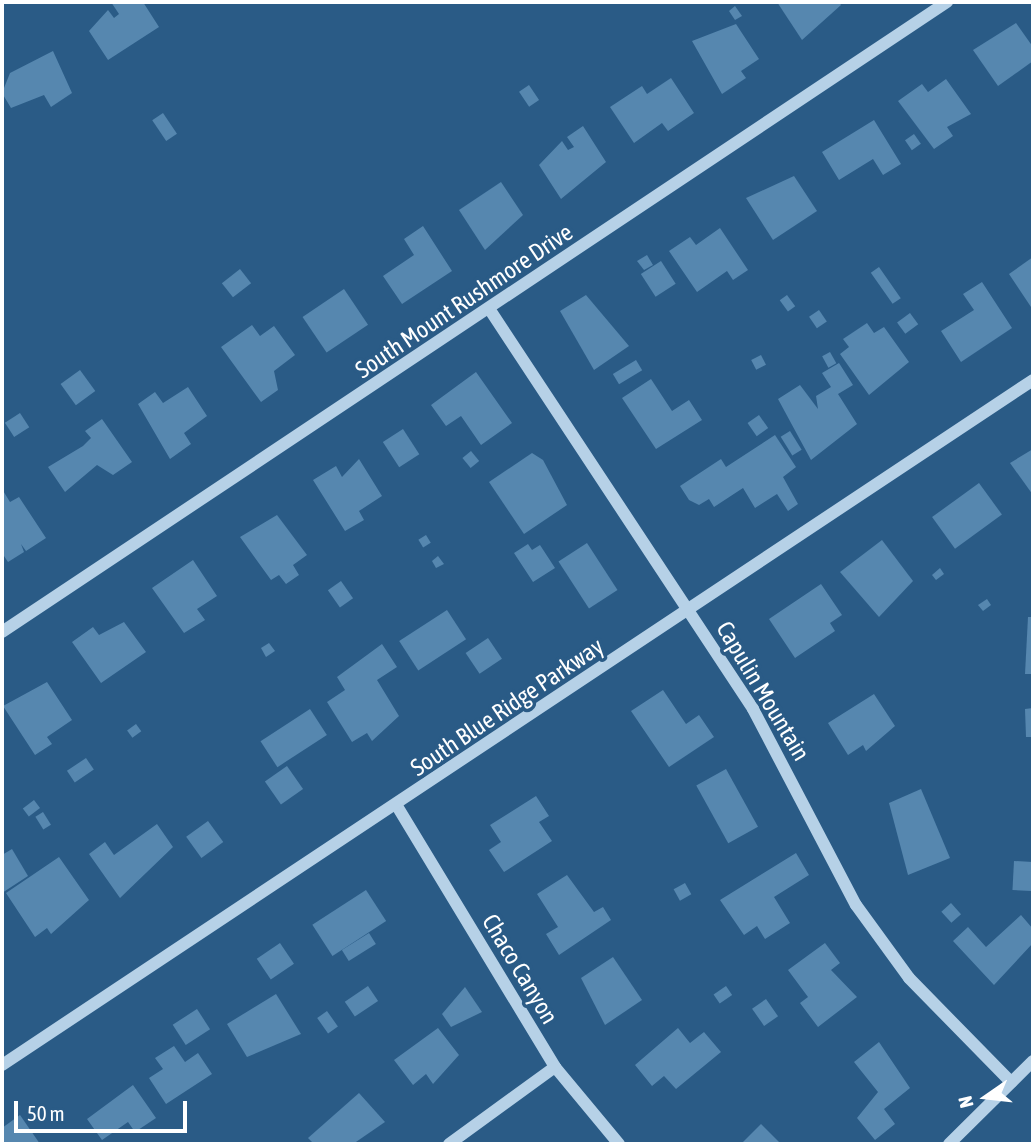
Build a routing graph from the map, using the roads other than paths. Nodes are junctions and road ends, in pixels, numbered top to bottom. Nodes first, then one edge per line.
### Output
1 (947, 2) edge
2 (490, 310) junction
3 (1033, 380) edge
4 (689, 610) junction
5 (2, 632) edge
6 (397, 806) junction
7 (1033, 1061) edge
8 (2, 1065) edge
9 (555, 1067) junction
10 (1011, 1082) junction
11 (449, 1144) edge
12 (620, 1144) edge
13 (949, 1144) edge

1 - 2 street, South Mount Rushmore Drive
2 - 4 street, Capulin Mountain
2 - 5 street, South Mount Rushmore Drive
3 - 4 street, South Blue Ridge Parkway
4 - 6 street, South Blue Ridge Parkway
4 - 10 street, Capulin Mountain
6 - 8 street, South Blue Ridge Parkway
6 - 9 street, Chaco Canyon
7 - 10 street
9 - 11 street
9 - 12 street, Chaco Canyon
10 - 13 street

